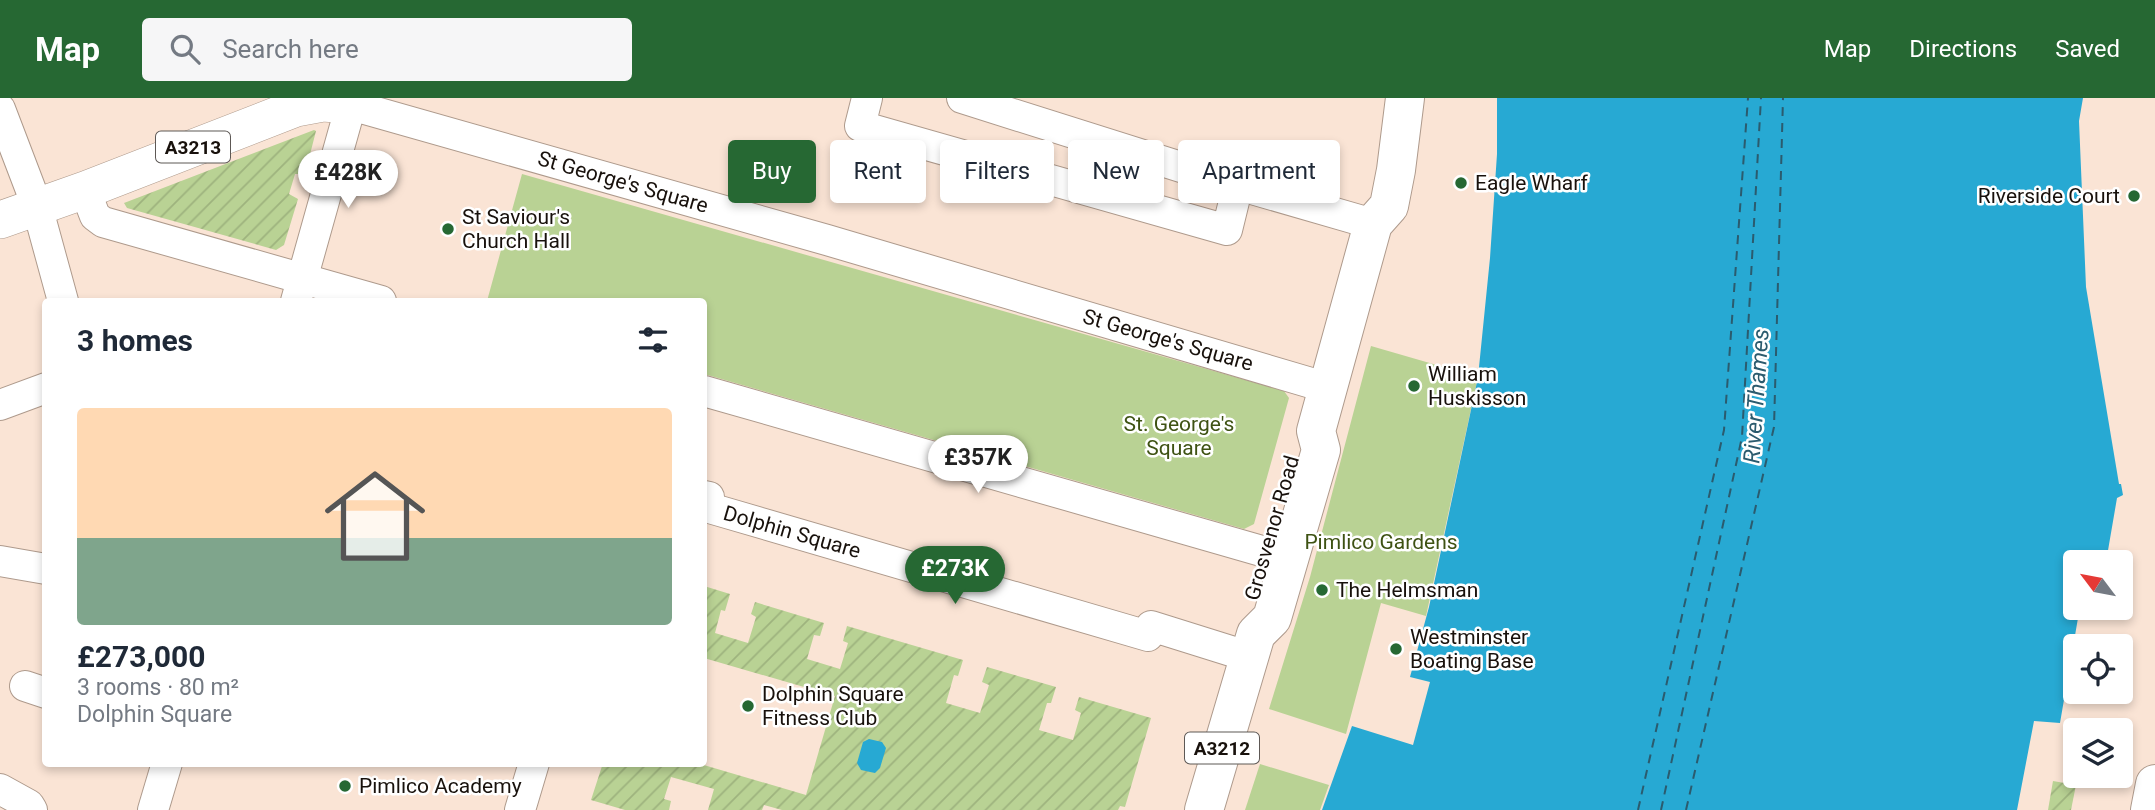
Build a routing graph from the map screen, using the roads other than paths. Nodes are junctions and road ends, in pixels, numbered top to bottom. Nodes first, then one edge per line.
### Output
1 (867, 98) edge
2 (962, 98) edge
3 (1384, 98) edge
4 (1405, 98) edge
5 (352, 101) edge
6 (0, 109) edge
7 (1178, 166) edge
8 (85, 190) junction
9 (1234, 203) edge
10 (1300, 203) edge
11 (37, 206) junction
12 (0, 220) edge
13 (1373, 224) junction
14 (299, 290) edge
15 (62, 298) edge
16 (359, 298) edge
17 (1328, 388) junction
18 (42, 389) edge
19 (707, 392) edge
20 (0, 405) edge
21 (1315, 431) junction
22 (707, 507) edge
23 (1265, 552) junction
24 (0, 561) edge
25 (42, 568) edge
26 (1253, 645) junction
27 (166, 767) edge
28 (533, 767) edge
29 (2155, 784) edge
30 (0, 789) edge
31 (32, 810) edge
32 (153, 810) edge
33 (520, 810) edge
34 (1204, 810) edge
35 (2150, 810) edge

1 - 9 street
2 - 7 street
3 - 13 highway, Grosvenor Road / A3212
4 - 13 highway, Grosvenor Road / A3212
5 - 8 main road, St George's Square / A3213
5 - 14 street
5 - 17 street, St George's Square
6 - 11 street
8 - 11 main road, St George's Square / A3213
8 - 14 street
10 - 13 street
11 - 12 main road, A3213
11 - 15 street
13 - 17 highway, Grosvenor Road / A3212
14 - 16 street
17 - 21 highway, Grosvenor Road / A3212
18 - 20 street
19 - 23 street
21 - 23 highway, Grosvenor Road / A3212
21 - 26 highway, Grosvenor Road / A3212
22 - 26 street, Dolphin Square
23 - 26 highway, Grosvenor Road / A3212
24 - 25 street
26 - 34 highway, Grosvenor Road / A3212
27 - 32 street
28 - 33 street
29 - 35 highway
30 - 31 street

